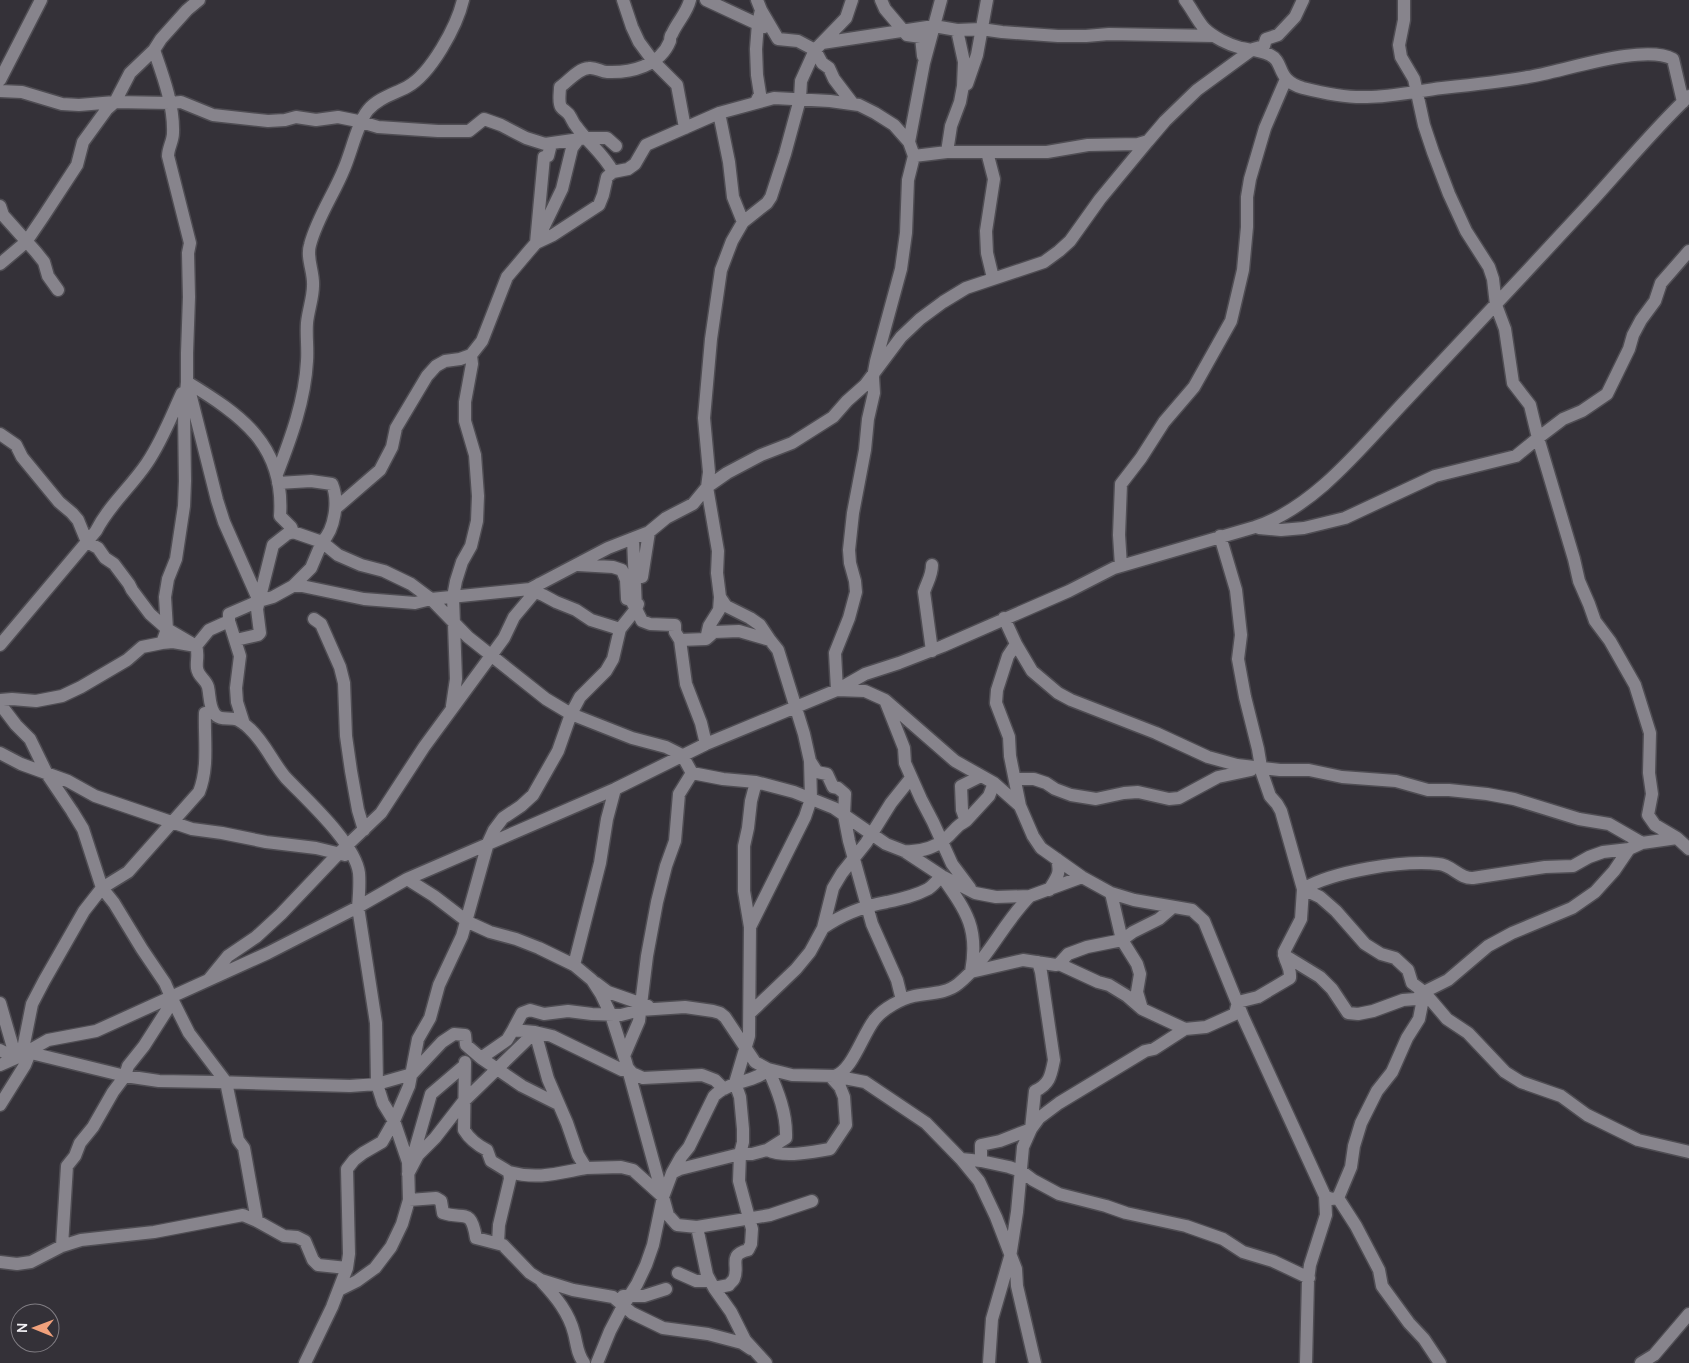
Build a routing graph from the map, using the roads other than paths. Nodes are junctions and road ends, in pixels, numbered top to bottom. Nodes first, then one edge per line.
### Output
1 (40, 0) edge
2 (199, 0) edge
3 (464, 0) edge
4 (623, 0) edge
5 (690, 0) edge
6 (706, 0) edge
7 (852, 0) edge
8 (881, 0) edge
9 (941, 0) edge
10 (987, 0) edge
11 (1185, 0) edge
12 (1303, 0) edge
13 (1404, 0) edge
14 (185, 5) edge
15 (759, 5) edge
16 (758, 23) junction
17 (934, 26) junction
18 (981, 29) junction
19 (903, 30) junction
20 (957, 30) junction
21 (774, 34) junction
22 (1214, 36) junction
23 (818, 47) junction
24 (1253, 49) junction
25 (154, 50) junction
26 (653, 61) junction
27 (924, 63) junction
28 (1286, 79) junction
29 (0, 80) edge
30 (0, 91) edge
31 (1417, 91) junction
32 (962, 96) junction
33 (800, 99) junction
34 (1686, 99) edge
35 (115, 102) junction
36 (756, 102) junction
37 (170, 103) junction
38 (853, 104) junction
39 (718, 113) junction
40 (361, 122) junction
41 (685, 128) junction
42 (582, 139) junction
43 (1148, 141) junction
44 (909, 142) junction
45 (551, 144) junction
46 (616, 146) dead end
47 (947, 152) junction
48 (987, 152) junction
49 (914, 156) junction
50 (613, 172) junction
51 (0, 206) edge
52 (744, 222) junction
53 (26, 242) junction
54 (536, 243) junction
55 (1689, 251) edge
56 (0, 264) edge
57 (993, 278) junction
58 (58, 290) dead end
59 (1496, 305) junction
60 (471, 355) junction
61 (874, 371) junction
62 (187, 382) junction
63 (0, 434) edge
64 (1538, 438) junction
65 (277, 478) junction
66 (707, 487) junction
67 (336, 508) junction
68 (1255, 526) junction
69 (293, 532) junction
70 (649, 532) junction
71 (1220, 536) junction
72 (633, 539) junction
73 (87, 542) junction
74 (322, 542) junction
75 (578, 565) junction
76 (932, 565) dead end
77 (1121, 566) junction
78 (293, 586) junction
79 (537, 588) junction
80 (453, 597) junction
81 (720, 597) junction
82 (431, 599) junction
83 (259, 601) junction
84 (636, 609) junction
85 (1004, 618) junction
86 (314, 619) dead end
87 (229, 621) junction
88 (454, 622) junction
89 (167, 629) junction
90 (620, 629) junction
91 (706, 639) junction
92 (236, 640) junction
93 (680, 640) junction
94 (770, 640) junction
95 (162, 643) junction
96 (1016, 644) junction
97 (0, 645) edge
98 (196, 646) junction
99 (932, 651) junction
100 (492, 655) junction
101 (837, 690) junction
102 (885, 700) junction
103 (0, 702) edge
104 (795, 706) junction
105 (452, 708) junction
106 (213, 711) junction
107 (571, 714) junction
108 (244, 724) junction
109 (706, 744) junction
110 (0, 753) edge
111 (682, 755) junction
112 (810, 761) junction
113 (1261, 768) junction
114 (692, 773) junction
115 (47, 774) junction
116 (981, 776) junction
117 (911, 778) junction
118 (1016, 779) junction
119 (756, 782) junction
120 (994, 783) junction
121 (615, 789) junction
122 (811, 799) junction
123 (1020, 806) junction
124 (844, 815) junction
125 (966, 821) junction
126 (172, 822) junction
127 (364, 830) junction
128 (871, 834) junction
129 (1677, 838) junction
130 (942, 840) junction
131 (488, 843) junction
132 (1642, 843) junction
133 (1629, 849) junction
134 (1689, 849) edge
135 (343, 850) junction
136 (904, 851) junction
137 (854, 859) junction
138 (1057, 859) junction
139 (942, 876) junction
140 (1082, 877) junction
141 (407, 879) junction
142 (102, 888) junction
143 (1303, 889) junction
144 (1049, 890) junction
145 (975, 893) junction
146 (1110, 893) junction
147 (1030, 896) junction
148 (869, 907) junction
149 (1173, 907) junction
150 (358, 908) junction
151 (466, 920) junction
152 (750, 927) junction
153 (823, 928) junction
154 (1122, 940) junction
155 (1284, 955) junction
156 (1038, 962) junction
157 (1059, 964) junction
158 (574, 965) junction
159 (971, 972) junction
160 (208, 980) junction
161 (592, 980) junction
162 (1421, 995) junction
163 (170, 997) junction
164 (902, 1000) junction
165 (1238, 1002) junction
166 (0, 1003) edge
167 (641, 1007) junction
168 (1142, 1009) junction
169 (750, 1013) junction
170 (611, 1015) junction
171 (1185, 1029) junction
172 (513, 1030) junction
173 (535, 1032) junction
174 (466, 1045) junction
175 (745, 1046) junction
176 (0, 1050) edge
177 (26, 1053) junction
178 (481, 1058) junction
179 (625, 1061) junction
180 (0, 1065) edge
181 (465, 1065) junction
182 (497, 1069) junction
183 (768, 1069) junction
184 (412, 1074) junction
185 (125, 1076) junction
186 (832, 1076) junction
187 (226, 1082) junction
188 (377, 1084) junction
189 (730, 1086) junction
190 (464, 1102) junction
191 (558, 1104) junction
192 (0, 1106) edge
193 (394, 1121) junction
194 (1031, 1129) junction
195 (767, 1150) junction
196 (1689, 1152) edge
197 (740, 1154) junction
198 (961, 1159) junction
199 (981, 1161) junction
200 (586, 1168) junction
201 (1021, 1171) junction
202 (509, 1172) junction
203 (672, 1173) junction
204 (408, 1174) junction
205 (664, 1197) junction
206 (1332, 1197) junction
207 (409, 1200) junction
208 (812, 1201) dead end
209 (750, 1217) junction
210 (257, 1221) junction
211 (697, 1227) junction
212 (498, 1243) junction
213 (62, 1246) junction
214 (1010, 1256) junction
215 (0, 1262) edge
216 (347, 1268) junction
217 (678, 1273) dead end
218 (1309, 1278) junction
219 (541, 1280) junction
220 (712, 1284) junction
221 (666, 1288) dead end
222 (339, 1290) junction
223 (626, 1301) junction
224 (1689, 1314) edge
225 (764, 1359) edge
226 (304, 1363) edge
227 (584, 1363) edge
228 (596, 1363) edge
229 (989, 1363) edge
230 (1035, 1363) edge
231 (1306, 1363) edge
232 (1440, 1363) edge
233 (1641, 1363) edge

1 - 29 street
2 - 14 street
3 - 40 street
4 - 26 street
5 - 26 street
6 - 16 street
7 - 23 street
8 - 19 street
9 - 17 street
10 - 18 street
11 - 22 street
12 - 24 street
13 - 31 street
14 - 25 street
15 - 16 street
15 - 21 street
16 - 21 street
16 - 36 street
17 - 19 street
17 - 20 street
17 - 27 street
18 - 20 street
18 - 22 street
18 - 32 street
19 - 23 street
19 - 27 street
20 - 32 street
21 - 23 street
22 - 24 street
23 - 33 street
23 - 38 street
24 - 28 street
24 - 43 street
25 - 35 street
25 - 37 street
26 - 41 street
26 - 42 street
27 - 44 street
28 - 31 street
28 - 77 street
30 - 35 street
31 - 34 street
31 - 59 street
32 - 47 street
33 - 36 street
33 - 38 street
33 - 52 street
34 - 59 street
35 - 37 street
35 - 53 street
36 - 39 street
37 - 40 street
37 - 62 street
38 - 44 street
39 - 41 street
39 - 52 street
40 - 45 street
40 - 65 street
41 - 50 street
42 - 45 street
42 - 46 street
42 - 50 street
42 - 54 street
43 - 48 street
43 - 57 street
44 - 49 street
45 - 54 street
47 - 48 street
47 - 49 street
48 - 57 street
49 - 61 street
50 - 54 street
51 - 53 street
52 - 66 street
53 - 56 street
53 - 58 street
54 - 60 street
55 - 64 street
57 - 61 street
59 - 64 street
59 - 68 street
60 - 67 street
60 - 80 street
61 - 66 street
61 - 101 street
62 - 65 street
62 - 73 street
62 - 83 street
62 - 89 street
63 - 73 street
64 - 68 street
64 - 129 street
65 - 67 street
65 - 69 street
66 - 70 street
66 - 81 street
67 - 74 street
68 - 71 street
69 - 74 street
69 - 83 street
70 - 72 street
70 - 84 street
71 - 77 street
71 - 113 street
72 - 75 street
72 - 84 street
73 - 89 street
73 - 97 street
74 - 78 street
74 - 82 street
75 - 79 street
75 - 84 street
76 - 99 street
77 - 85 street
78 - 82 street
78 - 83 street
79 - 80 street
79 - 90 street
79 - 100 street
80 - 82 street
80 - 88 street
81 - 91 street
81 - 94 street
82 - 88 street
83 - 87 street
83 - 92 street
84 - 90 street
84 - 93 street
85 - 96 street
85 - 99 street
86 - 127 street
87 - 92 street
87 - 98 street
88 - 100 street
88 - 105 street
89 - 95 street
89 - 98 street
90 - 107 street
91 - 93 street
91 - 94 street
92 - 108 street
93 - 109 street
94 - 104 street
95 - 98 street
95 - 103 street
96 - 113 street
96 - 118 street
98 - 106 street
99 - 101 street
100 - 105 street
100 - 107 street
101 - 102 street
101 - 104 street
102 - 116 street
102 - 117 street
103 - 115 street
104 - 109 street
104 - 112 street
105 - 127 street
106 - 108 street
106 - 126 street
107 - 111 street
107 - 131 street
108 - 135 street
109 - 111 street
110 - 115 street
111 - 114 street
111 - 121 street
112 - 122 street
112 - 124 street
113 - 118 street
113 - 132 street
113 - 143 street
114 - 119 street
114 - 167 street
115 - 126 street
115 - 142 street
116 - 120 street
116 - 125 street
117 - 128 street
117 - 130 street
118 - 123 street
119 - 122 street
119 - 152 street
120 - 123 street
120 - 125 street
121 - 131 street
121 - 158 street
122 - 124 street
122 - 152 street
123 - 138 street
124 - 128 street
124 - 137 street
125 - 130 street
126 - 135 street
126 - 142 street
127 - 135 street
128 - 136 street
128 - 137 street
129 - 132 street
129 - 134 street
130 - 136 street
130 - 145 street
131 - 141 street
131 - 151 street
132 - 133 street
133 - 143 street
133 - 162 street
135 - 150 street
135 - 160 street
136 - 139 street
137 - 148 street
137 - 153 street
138 - 140 street
138 - 144 street
139 - 145 street
139 - 148 street
139 - 159 street
140 - 144 street
140 - 146 street
141 - 150 street
141 - 151 street
142 - 163 street
142 - 177 street
143 - 155 street
143 - 162 street
144 - 147 street
145 - 147 street
146 - 149 street
146 - 154 street
147 - 159 street
148 - 153 street
148 - 164 street
149 - 154 street
149 - 165 street
150 - 160 street
150 - 188 street
151 - 158 street
151 - 184 street
152 - 169 street
153 - 169 street
154 - 157 street
154 - 168 street
155 - 162 street
155 - 165 street
156 - 157 street
156 - 159 street
156 - 194 street
157 - 168 street
158 - 161 street
159 - 164 street
160 - 163 street
161 - 167 street
161 - 170 street
162 - 196 street
162 - 206 street
163 - 177 street
163 - 185 street
163 - 187 street
164 - 186 street
165 - 171 street
165 - 206 street
166 - 177 street
167 - 170 street
167 - 175 street
167 - 179 street
168 - 171 street
169 - 175 street
170 - 172 street
170 - 179 street
171 - 194 street
172 - 173 street
172 - 178 street
173 - 179 street
173 - 182 street
173 - 191 street
174 - 178 street
174 - 181 street
174 - 184 street
175 - 183 street
175 - 189 street
176 - 177 street
177 - 180 street
177 - 185 street
177 - 192 street
178 - 182 street
179 - 189 street
179 - 205 street
181 - 190 street
181 - 204 street
182 - 190 street
182 - 191 street
183 - 186 street
183 - 189 street
183 - 195 street
184 - 188 street
184 - 193 street
185 - 187 street
185 - 213 street
186 - 195 street
186 - 198 street
187 - 188 street
187 - 210 street
188 - 193 street
189 - 197 street
189 - 203 street
190 - 202 street
190 - 204 street
191 - 200 street
193 - 204 street
193 - 216 street
194 - 199 street
194 - 201 street
195 - 197 street
197 - 203 street
197 - 209 street
198 - 199 street
198 - 214 street
199 - 201 street
200 - 202 street
200 - 205 street
201 - 214 street
201 - 218 street
202 - 212 street
203 - 205 street
204 - 207 street
205 - 211 street
205 - 223 street
206 - 218 street
206 - 232 street
207 - 212 street
207 - 222 street
208 - 209 street
209 - 211 street
209 - 220 street
210 - 213 street
210 - 216 street
211 - 220 street
212 - 219 street
213 - 215 street
214 - 229 street
214 - 230 street
216 - 222 street
217 - 220 street
218 - 231 street
219 - 223 street
219 - 227 street
220 - 225 street
221 - 223 street
222 - 226 street
223 - 225 street
223 - 228 street
224 - 233 street

